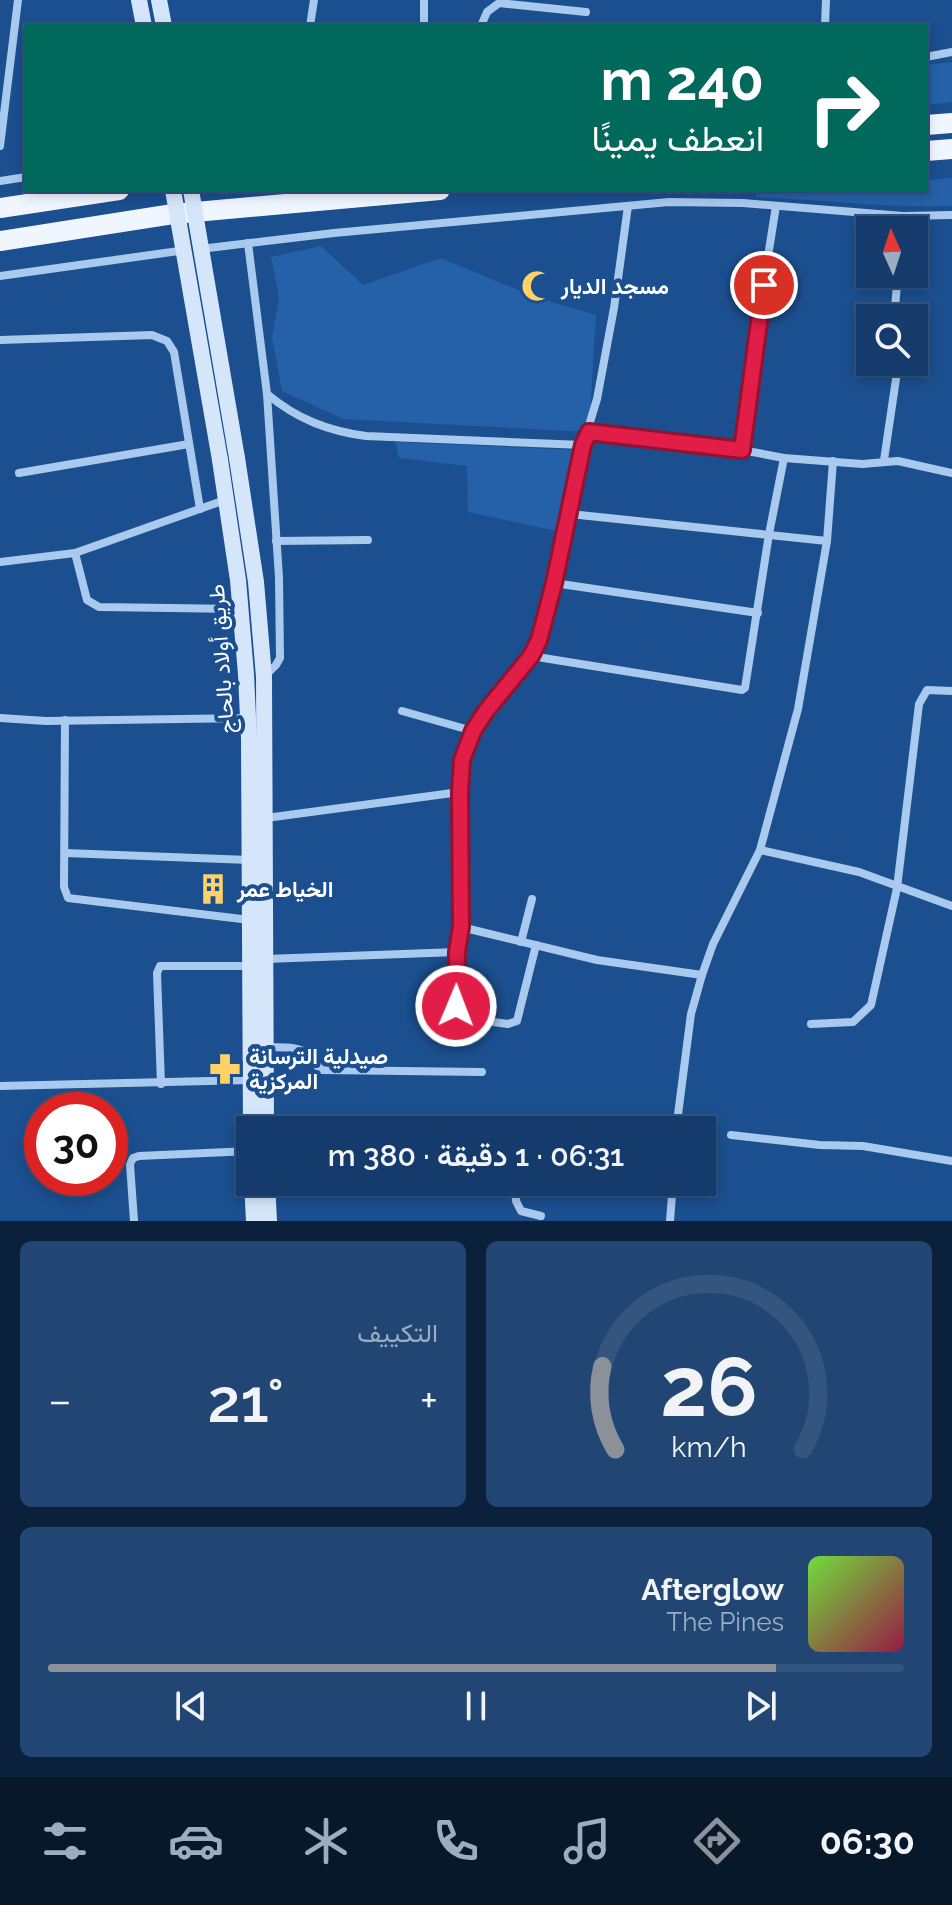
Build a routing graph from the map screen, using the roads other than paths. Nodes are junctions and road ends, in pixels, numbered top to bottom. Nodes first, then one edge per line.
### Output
1 (18, 0) edge
2 (139, 0) edge
3 (159, 0) edge
4 (314, 0) edge
5 (424, 0) edge
6 (826, 0) edge
7 (586, 12) dead end
8 (144, 24) edge
9 (164, 24) edge
10 (310, 24) edge
11 (424, 24) edge
12 (482, 24) edge
13 (825, 24) edge
14 (952, 52) edge
15 (928, 57) edge
16 (952, 123) edge
17 (928, 125) edge
18 (0, 146) edge
19 (952, 149) edge
20 (928, 151) edge
21 (24, 177) edge
22 (0, 181) edge
23 (106, 192) edge
24 (173, 192) edge
25 (191, 192) edge
26 (418, 192) edge
27 (628, 206) junction
28 (776, 206) junction
29 (0, 208) edge
30 (952, 215) edge
31 (903, 216) joint
32 (0, 241) edge
33 (248, 243) junction
34 (0, 276) edge
35 (0, 340) edge
36 (896, 376) edge
37 (267, 394) junction
38 (589, 432) junction
39 (189, 444) junction
40 (583, 445) junction
41 (742, 450) junction
42 (784, 458) junction
43 (229, 459) junction
44 (884, 460) junction
45 (833, 461) junction
46 (19, 473) dead end
47 (952, 473) edge
48 (225, 500) junction
49 (200, 509) junction
50 (570, 514) junction
51 (769, 534) junction
52 (368, 540) dead end
53 (276, 541) junction
54 (827, 541) junction
55 (75, 553) junction
56 (0, 562) edge
57 (554, 583) junction
58 (240, 609) junction
59 (758, 613) junction
60 (531, 656) junction
61 (264, 677) junction
62 (952, 691) edge
63 (402, 711) dead end
64 (0, 718) edge
65 (248, 718) junction
66 (65, 720) junction
67 (473, 731) junction
68 (460, 792) junction
69 (266, 818) junction
70 (760, 850) junction
71 (65, 853) junction
72 (249, 860) junction
73 (897, 888) junction
74 (532, 899) dead end
75 (952, 906) edge
76 (250, 920) junction
77 (461, 927) junction
78 (521, 942) junction
79 (536, 945) junction
80 (457, 952) junction
81 (257, 963) junction
82 (702, 975) junction
83 (811, 1024) dead end
84 (265, 1047) junction
85 (482, 1072) dead end
86 (250, 1080) junction
87 (161, 1084) junction
88 (0, 1086) edge
89 (251, 1116) edge
90 (266, 1116) edge
91 (678, 1116) edge
92 (731, 1135) dead end
93 (236, 1152) edge
94 (952, 1161) edge
95 (253, 1196) edge
96 (268, 1196) edge
97 (516, 1196) edge
98 (672, 1196) edge
99 (541, 1216) dead end
100 (134, 1221) edge
101 (254, 1221) edge
102 (269, 1221) edge
103 (670, 1221) edge

1 - 18 street
2 - 8 main road
3 - 9 main road
4 - 10 street
5 - 11 street
6 - 13 street
7 - 12 street
14 - 15 street
16 - 17 main road
19 - 20 main road
21 - 22 street
23 - 29 main road
24 - 43 main road, طريق أولاد بالحاج, bridge
25 - 43 main road, طريق أولاد بالحاج, bridge
26 - 32 main road
27 - 28 street
27 - 33 street
27 - 38 street
28 - 31 street
28 - 41 street
30 - 31 street
33 - 34 street
33 - 37 street
35 - 39 street
36 - 44 street
37 - 40 street
37 - 53 street
38 - 40 street
38 - 41 street
39 - 46 street
39 - 49 street
40 - 50 street
41 - 42 street
42 - 45 street
42 - 51 street
43 - 48 main road, طريق أولاد بالحاج
43 - 61 main road, طريق أولاد بالحاج
44 - 45 street
44 - 47 street
45 - 54 street
48 - 49 street
48 - 58 main road, طريق أولاد بالحاج
49 - 55 street
50 - 51 street
50 - 57 street
51 - 54 street
51 - 59 street
52 - 53 street
53 - 61 street
54 - 70 street
55 - 56 street
55 - 58 street
57 - 59 street
57 - 60 street
58 - 65 main road, طريق أولاد بالحاج
59 - 60 street
60 - 67 street
61 - 69 main road, طريق أولاد بالحاج
62 - 73 street
63 - 67 street
64 - 66 street
65 - 66 street
65 - 72 main road, طريق أولاد بالحاج
66 - 71 street
67 - 68 street
68 - 69 street
68 - 77 street
69 - 81 main road, طريق أولاد بالحاج
70 - 73 street
70 - 82 street
71 - 72 street
71 - 76 street
72 - 76 main road, طريق أولاد بالحاج
73 - 75 street
73 - 83 street
74 - 78 street
76 - 81 main road, طريق أولاد بالحاج
77 - 78 street
77 - 80 street
78 - 79 street
79 - 80 street
79 - 82 street
80 - 81 street
81 - 84 main road, طريق أولاد بالحاج
81 - 86 main road, طريق أولاد بالحاج
81 - 87 street
82 - 91 street
84 - 85 street
84 - 90 main road, طريق أولاد بالحاج
86 - 87 street
86 - 89 main road, طريق أولاد بالحاج
87 - 88 street
92 - 94 street
93 - 100 street
95 - 101 main road
96 - 102 main road
97 - 99 street
98 - 103 street

